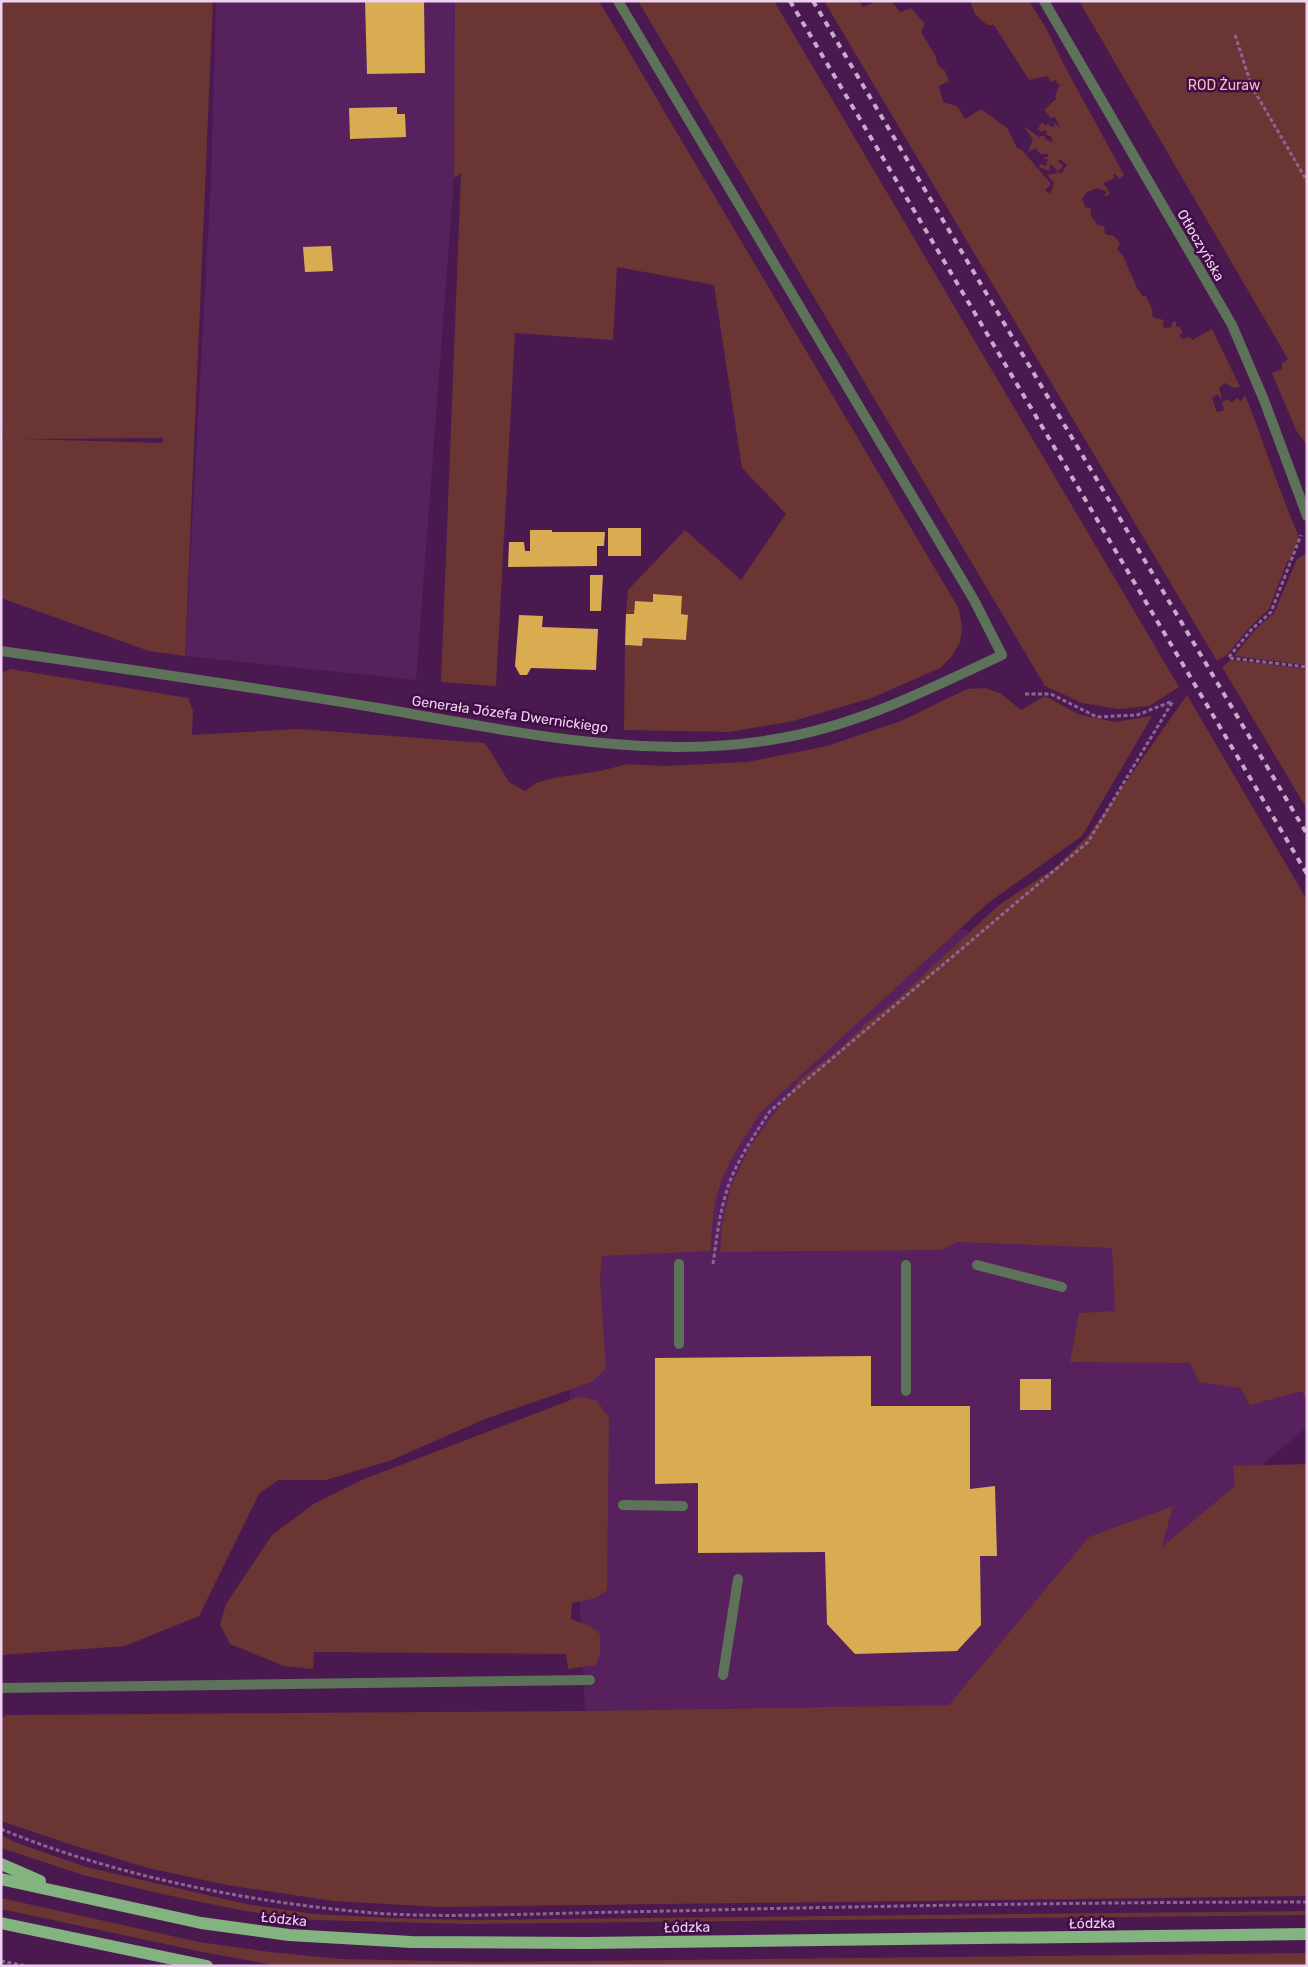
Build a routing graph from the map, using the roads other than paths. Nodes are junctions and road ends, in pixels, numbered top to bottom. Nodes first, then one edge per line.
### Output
1 (618, 1) edge
2 (1044, 1) edge
3 (1307, 516) edge
4 (1, 651) edge
5 (679, 1264) dead end
6 (906, 1265) dead end
7 (977, 1265) dead end
8 (1062, 1286) dead end
9 (679, 1344) dead end
10 (906, 1391) dead end
11 (623, 1505) dead end
12 (683, 1506) dead end
13 (738, 1579) dead end
14 (723, 1675) dead end
15 (590, 1680) dead end
16 (1, 1688) edge
17 (1, 1864) edge
18 (1, 1879) edge
19 (72, 1894) junction
20 (1, 1923) edge
21 (1307, 1934) edge
22 (207, 1966) edge

1 - 4 street, Generała Józefa Dwernickiego
2 - 3 street, Otłoczyńska
5 - 9 street
6 - 10 street
7 - 8 street
11 - 12 street
13 - 14 street
15 - 16 street
17 - 19 main road, Łódzka
18 - 19 main road, Łódzka
19 - 21 main road, Łódzka
20 - 22 main road

